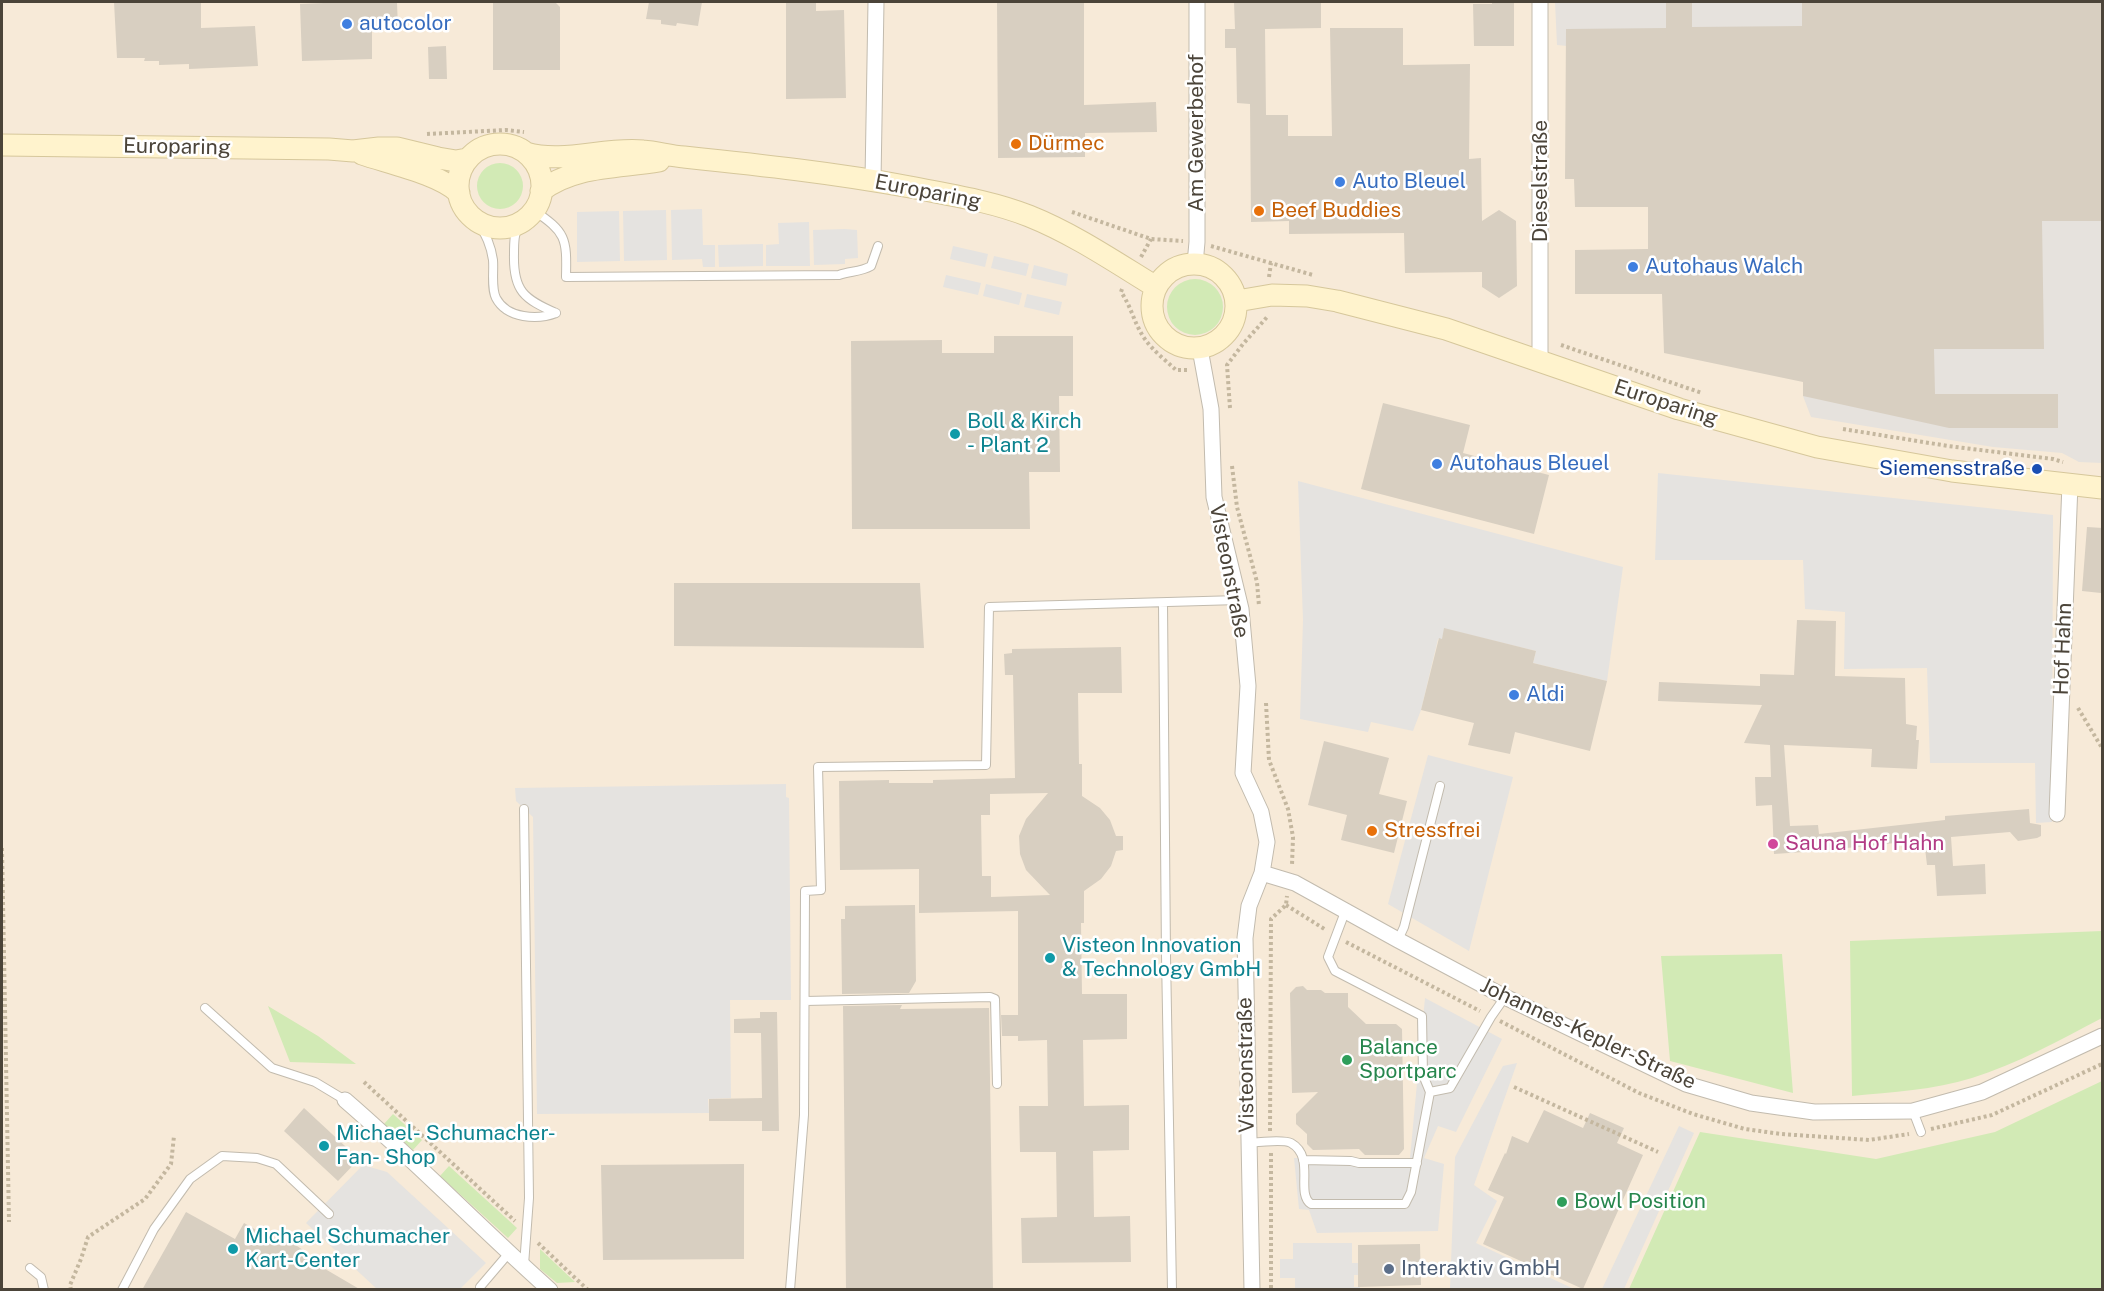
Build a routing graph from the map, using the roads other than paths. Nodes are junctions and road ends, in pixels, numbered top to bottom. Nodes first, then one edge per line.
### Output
1 (876, 2) edge
2 (1197, 2) edge
3 (1540, 2) edge
4 (2, 145) edge
5 (353, 151) junction
6 (526, 153) junction
7 (681, 157) junction
8 (467, 159) junction
9 (873, 180) junction
10 (459, 193) junction
11 (532, 208) junction
12 (477, 221) junction
13 (878, 246) dead end
14 (1195, 264) junction
15 (1156, 287) junction
16 (1237, 301) junction
17 (1202, 359) junction
18 (1540, 361) junction
19 (2070, 484) junction
20 (2103, 488) edge
21 (1239, 600) junction
22 (1163, 603) junction
23 (1440, 786) dead end
24 (524, 809) dead end
25 (2057, 814) dead end
26 (1262, 873) junction
27 (1345, 912) junction
28 (1398, 940) junction
29 (1505, 997) junction
30 (805, 1001) junction
31 (205, 1008) dead end
32 (2103, 1036) edge
33 (997, 1084) dead end
34 (1430, 1092) junction
35 (345, 1100) joint
36 (1913, 1111) junction
37 (1921, 1132) dead end
38 (1248, 1143) junction
39 (1303, 1160) junction
40 (1417, 1163) junction
41 (329, 1214) dead end
42 (509, 1253) junction
43 (524, 1267) junction
44 (30, 1268) dead end
45 (480, 1287) dead end
46 (44, 1290) edge
47 (122, 1290) edge
48 (550, 1290) edge
49 (790, 1290) edge
50 (1172, 1290) edge
51 (1252, 1290) edge

1 - 9 street
2 - 14 street, Am Gewerbehof
3 - 18 street, Dieselstraße
4 - 5 street, Europaring
5 - 8 street, Europaring
5 - 10 street, Europaring
6 - 7 street, Europaring
6 - 8 street, Europaring
6 - 11 street
7 - 9 street, Europaring
7 - 11 street, Europaring
8 - 10 street
9 - 15 street, Europaring
10 - 12 street, Europaring
11 - 12 street, Europaring
11 - 12 lane
11 - 13 lane
14 - 15 street
14 - 16 street
15 - 17 street
16 - 17 street
16 - 18 street, Europaring
17 - 21 street, Visteonstraße
18 - 19 street, Europaring
19 - 20 street, Europaring
19 - 25 street, Hof Hahn
21 - 22 lane
21 - 26 street, Visteonstraße
22 - 30 lane
22 - 50 lane
23 - 28 lane
24 - 43 lane
26 - 27 street, Johannes-Kepler-Straße
26 - 38 street, Visteonstraße
27 - 28 street, Johannes-Kepler-Straße
27 - 34 lane
28 - 29 street, Johannes-Kepler-Straße
29 - 34 lane
29 - 36 street, Johannes-Kepler-Straße
30 - 33 lane
30 - 49 lane
31 - 35 lane
32 - 36 street, Johannes-Kepler-Straße
34 - 40 lane
35 - 42 street
36 - 37 lane
38 - 39 lane
38 - 51 street, Visteonstraße
39 - 40 lane
39 - 40 lane
41 - 47 lane
42 - 43 street
42 - 45 lane
43 - 48 street
44 - 46 lane

